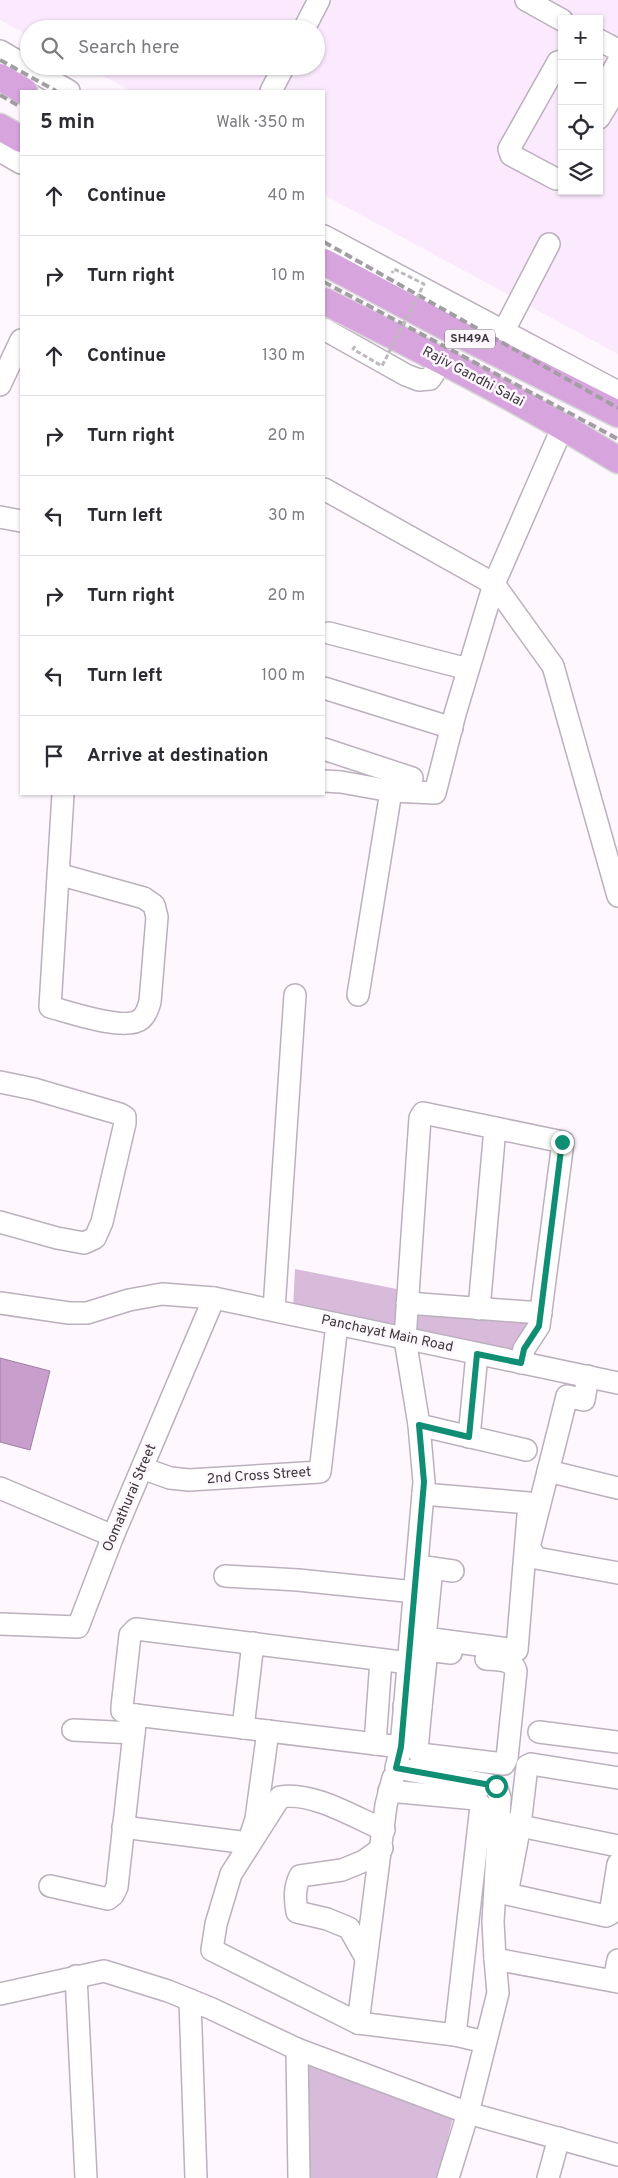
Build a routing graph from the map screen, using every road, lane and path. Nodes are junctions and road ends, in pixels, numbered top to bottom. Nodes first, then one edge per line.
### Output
1 (319, 0) edge
2 (531, 1) edge
3 (558, 18) edge
4 (309, 20) edge
5 (603, 42) edge
6 (618, 50) edge
7 (0, 51) edge
8 (558, 62) edge
9 (618, 62) edge
10 (20, 63) edge
11 (41, 75) edge
12 (279, 75) edge
13 (0, 77) edge
14 (603, 80) edge
15 (22, 90) edge
16 (67, 90) edge
17 (272, 90) edge
18 (603, 111) edge
19 (0, 127) edge
20 (20, 138) edge
21 (0, 151) edge
22 (20, 162) edge
23 (558, 179) edge
24 (325, 237) edge
25 (549, 244) dead end
26 (325, 262) edge
27 (392, 273) junction
28 (325, 301) edge
29 (325, 330) edge
30 (499, 341) junction
31 (20, 342) edge
32 (355, 346) junction
33 (443, 360) junction
34 (0, 385) edge
35 (618, 392) edge
36 (618, 414) edge
37 (563, 426) junction
38 (618, 460) edge
39 (325, 490) edge
40 (0, 517) edge
41 (20, 521) edge
42 (494, 584) junction
43 (329, 633) dead end
44 (468, 669) junction
45 (325, 688) edge
46 (452, 728) junction
47 (325, 748) edge
48 (412, 778) dead end
49 (328, 781) edge
50 (391, 791) junction
51 (63, 795) edge
52 (66, 876) junction
53 (618, 896) edge
54 (295, 995) dead end
55 (358, 995) dead end
56 (0, 1082) edge
57 (494, 1128) junction
58 (0, 1222) edge
59 (214, 1298) junction
60 (407, 1302) junction
61 (0, 1304) edge
62 (479, 1308) junction
63 (274, 1309) junction
64 (541, 1314) junction
65 (337, 1324) junction
66 (405, 1339) junction
67 (477, 1354) junction
68 (521, 1363) junction
69 (588, 1376) junction
70 (618, 1383) edge
71 (419, 1425) junction
72 (469, 1437) junction
73 (526, 1450) dead end
74 (142, 1468) junction
75 (548, 1471) junction
76 (0, 1488) edge
77 (618, 1488) edge
78 (423, 1494) junction
79 (113, 1536) junction
80 (434, 1569) junction
81 (618, 1573) edge
82 (225, 1576) dead end
83 (415, 1592) junction
84 (0, 1624) edge
85 (252, 1643) junction
86 (381, 1660) junction
87 (409, 1663) junction
88 (412, 1706) junction
89 (135, 1724) junction
90 (243, 1728) junction
91 (73, 1730) dead end
92 (268, 1731) junction
93 (538, 1732) dead end
94 (618, 1742) edge
95 (375, 1744) junction
96 (401, 1744) junction
97 (396, 1768) junction
98 (618, 1778) edge
99 (389, 1791) junction
100 (499, 1821) junction
101 (520, 1825) junction
102 (123, 1827) junction
103 (383, 1839) junction
104 (618, 1846) edge
105 (618, 1864) edge
106 (50, 1886) dead end
107 (366, 1958) junction
108 (494, 1959) junction
109 (618, 1960) edge
110 (76, 1976) junction
111 (616, 1982) edge
112 (0, 1994) edge
113 (190, 2000) junction
114 (358, 2023) junction
115 (455, 2035) junction
116 (485, 2042) junction
117 (297, 2049) junction
118 (468, 2113) junction
119 (559, 2138) junction
120 (618, 2155) edge
121 (86, 2178) edge
122 (196, 2178) edge
123 (299, 2178) edge
124 (448, 2178) edge
125 (548, 2178) edge

1 - 4 street
2 - 3 street
5 - 6 street
7 - 10 street
8 - 23 street
9 - 14 street
11 - 16 street
12 - 17 street
13 - 15 main road
14 - 18 street
19 - 20 main road
21 - 22 street
24 - 27 street
25 - 30 street
26 - 30 main road, SH49A
27 - 30 street
27 - 32 path, bridge
28 - 33 main road, Rajiv Gandhi Salai / SH49A
29 - 32 street
30 - 35 street
30 - 36 main road, SH49A
31 - 34 street
32 - 33 street
33 - 37 main road, Rajiv Gandhi Salai / SH49A
37 - 38 main road, Rajiv Gandhi Salai / SH49A
37 - 42 street
39 - 42 street
40 - 41 street
42 - 44 street
42 - 53 street
43 - 44 street
44 - 46 street
45 - 46 street
46 - 50 street
47 - 48 street
49 - 50 street
50 - 55 street
51 - 52 street
52 - 52 street
54 - 63 street
56 - 58 street
57 - 60 street
57 - 62 street
57 - 64 street
59 - 61 street, Panchayat Main Road
59 - 63 street, Panchayat Main Road
59 - 74 street, Oomathurai Street
60 - 62 street
60 - 66 street
62 - 64 street
63 - 65 street, Panchayat Main Road
64 - 68 street
65 - 66 street, Panchayat Main Road
65 - 74 street, 2nd Cross Street
66 - 67 street, Panchayat Main Road
66 - 71 street
67 - 68 street, Panchayat Main Road
67 - 72 street
68 - 69 street, Panchayat Main Road
69 - 70 street, Panchayat Main Road
69 - 75 street
71 - 72 street
71 - 78 street
72 - 73 street
74 - 79 street, Oomathurai Street
75 - 77 street
75 - 81 street
76 - 79 street
78 - 80 street
78 - 80 street
79 - 84 street, Oomathurai Street
80 - 83 street
82 - 83 street
83 - 87 street
85 - 86 street
85 - 89 street
85 - 90 street
86 - 87 street
86 - 95 street
87 - 88 street
88 - 88 street
88 - 96 street
89 - 90 street
89 - 91 street
89 - 102 street
90 - 92 street
92 - 95 street
92 - 102 street
93 - 94 street
95 - 96 street
96 - 97 street
97 - 99 street
97 - 100 street
98 - 101 street
99 - 103 street
99 - 115 street
100 - 101 street
100 - 108 street
101 - 104 street
101 - 105 street
102 - 106 street
103 - 107 street
103 - 107 street
103 - 114 street
107 - 114 street
108 - 111 street
108 - 116 street
109 - 111 street
110 - 112 street
110 - 113 street
110 - 121 street
113 - 117 street
113 - 122 street
114 - 115 street
115 - 116 street
116 - 118 street
117 - 118 street
117 - 123 street
118 - 119 street
118 - 124 street
119 - 120 street
119 - 125 street

